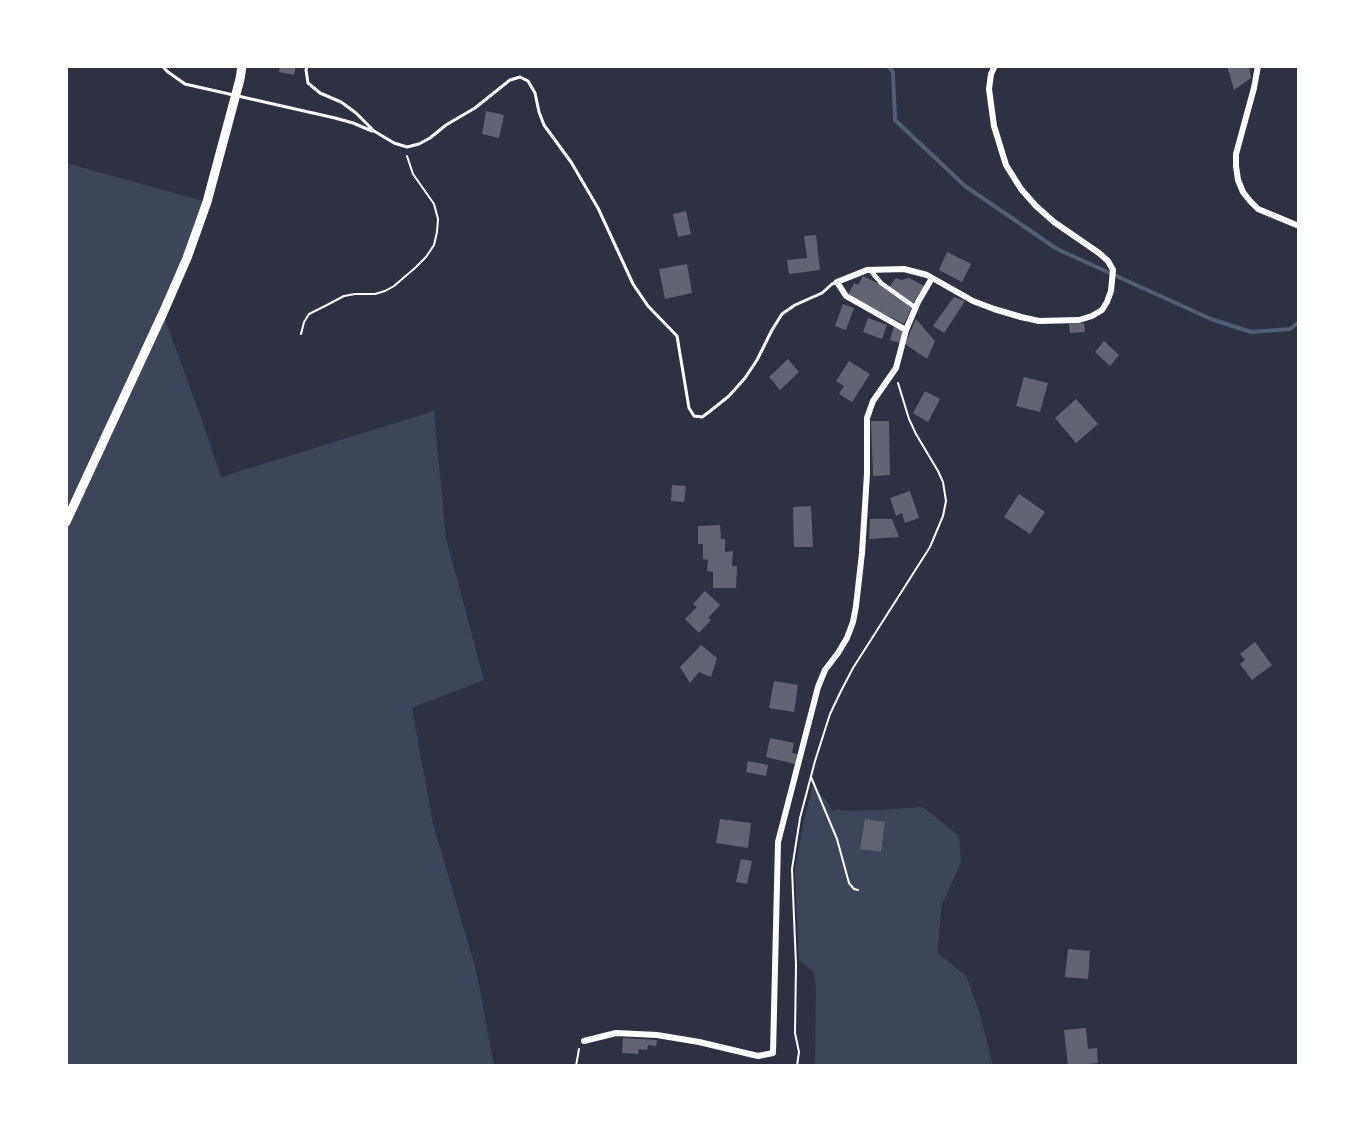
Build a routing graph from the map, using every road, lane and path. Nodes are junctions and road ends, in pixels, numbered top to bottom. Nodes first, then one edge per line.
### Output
1 (162, 66) edge
2 (242, 66) edge
3 (308, 66) edge
4 (995, 66) edge
5 (1258, 66) edge
6 (374, 132) junction
7 (407, 147) junction
8 (1299, 226) edge
9 (870, 270) junction
10 (932, 278) junction
11 (837, 282) junction
12 (916, 308) junction
13 (906, 330) junction
14 (301, 334) dead end
15 (896, 368) junction
16 (66, 522) edge
17 (811, 777) junction
18 (858, 890) dead end
19 (584, 1041) joint
20 (576, 1066) edge
21 (797, 1066) edge

1 - 6 lane
2 - 16 main road
3 - 6 lane
4 - 10 street
5 - 8 street
6 - 7 lane
7 - 11 lane
7 - 14 path
9 - 10 street
9 - 11 street
9 - 12 street
10 - 12 street
11 - 13 street
12 - 13 street
13 - 15 street
15 - 17 path
15 - 19 street
17 - 18 path
17 - 21 path
19 - 20 path

